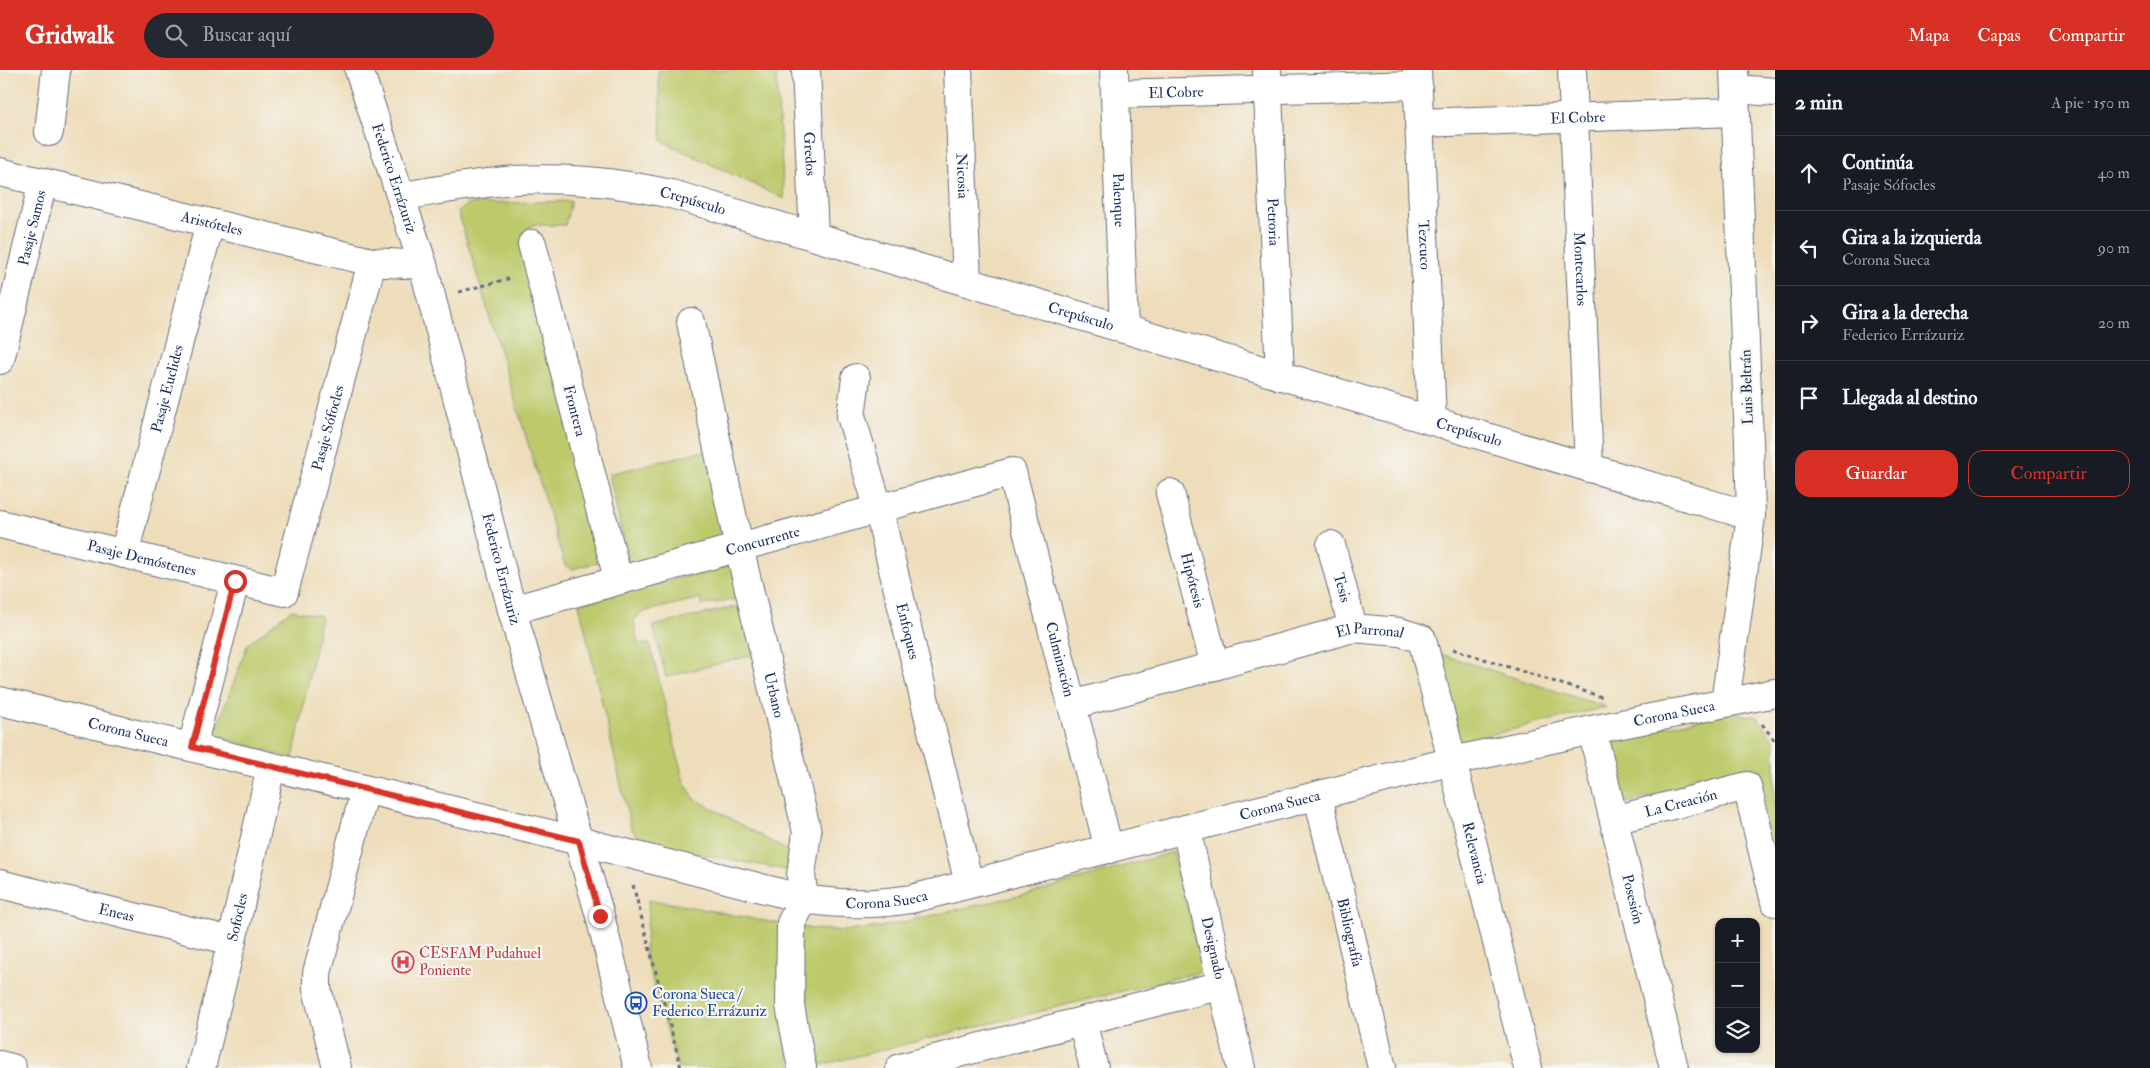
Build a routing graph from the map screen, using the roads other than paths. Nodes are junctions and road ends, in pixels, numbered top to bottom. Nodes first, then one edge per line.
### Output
1 (56, 70) edge
2 (359, 70) edge
3 (806, 70) edge
4 (958, 70) edge
5 (1572, 70) edge
6 (1418, 77) edge
7 (1267, 80) edge
8 (1114, 82) edge
9 (1735, 90) edge
10 (1775, 92) edge
11 (1574, 118) junction
12 (1419, 122) junction
13 (49, 132) dead end
14 (0, 172) edge
15 (44, 182) junction
16 (402, 196) junction
17 (210, 223) junction
18 (814, 236) junction
19 (535, 257) road end
20 (372, 262) junction
21 (423, 265) junction
22 (967, 282) junction
23 (691, 322) dead end
24 (1124, 329) junction
25 (1, 355) edge
26 (1280, 376) junction
27 (856, 378) dead end
28 (1432, 421) junction
29 (1589, 468) junction
30 (1012, 472) joint
31 (1170, 493) dead end
32 (878, 507) junction
33 (1751, 516) junction
34 (0, 524) edge
35 (1331, 545) dead end
36 (739, 547) junction
37 (124, 554) junction
38 (618, 579) junction
39 (235, 581) junction
40 (284, 592) joint
41 (512, 610) junction
42 (1353, 628) junction
43 (1422, 639) joint
44 (1215, 666) junction
45 (1772, 699) edge
46 (0, 701) edge
47 (1725, 703) junction
48 (1072, 705) junction
49 (1592, 730) junction
50 (192, 747) junction
51 (1453, 761) junction
52 (272, 767) junction
53 (364, 790) junction
54 (1318, 796) junction
55 (1614, 820) junction
56 (1186, 829) junction
57 (579, 841) junction
58 (1109, 849) junction
59 (0, 884) edge
60 (969, 884) junction
61 (804, 899) junction
62 (1775, 902) edge
63 (232, 941) junction
64 (1222, 985) junction
65 (1082, 1021) junction
66 (944, 1063) edge
67 (0, 1065) edge
68 (12, 1068) edge
69 (201, 1068) edge
70 (337, 1068) edge
71 (638, 1068) edge
72 (802, 1068) edge
73 (900, 1068) edge
74 (1094, 1068) edge
75 (1242, 1068) edge
76 (1382, 1068) edge
77 (1528, 1068) edge
78 (1674, 1068) edge

1 - 13 street
2 - 16 street, Federico Errázuriz
3 - 18 street, Gredos
4 - 22 street, Nicosia
5 - 11 street, Montecarlos
6 - 7 street, El Cobre
6 - 12 street, Tezcuco
7 - 8 street, El Cobre
7 - 26 street, Petroria
8 - 24 street, Palenque
9 - 10 street, El Cobre
9 - 11 street, El Cobre
9 - 33 street, Luis Beltrán
11 - 12 street, El Cobre
11 - 29 street, Montecarlos
12 - 28 street, Tezcuco
14 - 15 street, Aristóteles
15 - 17 street, Aristóteles
15 - 25 street, Pasaje Samos
16 - 18 street, Crepúsculo
16 - 21 street, Federico Errázuriz
17 - 20 street, Aristóteles
17 - 37 street, Pasaje Euclides
18 - 22 street, Crepúsculo
19 - 38 street, Frontera
20 - 21 street, Aristóteles
20 - 40 street, Pasaje Sófocles
21 - 41 street, Federico Errázuriz
22 - 24 street, Crepúsculo
23 - 36 street, Urbano
24 - 26 street, Crepúsculo
26 - 28 street, Crepúsculo
27 - 32 street, Enfoques
28 - 29 street, Crepúsculo
29 - 33 street, Crepúsculo
30 - 32 street, Concurrente
30 - 48 street, Culminación
31 - 44 street, Hipótesis
32 - 36 street, Concurrente
32 - 60 street, Enfoques
33 - 47 street, Luis Beltrán
34 - 37 street, Pasaje Demóstenes
35 - 42 street, Tesis
36 - 38 street, Concurrente
36 - 61 street, Urbano
37 - 39 street, Pasaje Demóstenes
38 - 41 street, Concurrente
39 - 40 street, Pasaje Demóstenes
39 - 50 street
41 - 57 street, Federico Errázuriz
42 - 43 street, El Parronal
42 - 44 street, El Parronal
43 - 51 street, Relevancia
44 - 48 street, El Parronal
45 - 47 street, Corona Sueca
46 - 50 street, Corona Sueca
47 - 49 street, Corona Sueca
48 - 58 street, Culminación
49 - 51 street, Corona Sueca
49 - 55 street, Posesión
50 - 52 street, Corona Sueca
51 - 54 street, Corona Sueca
51 - 77 street, Relevancia
52 - 53 street, Corona Sueca
52 - 63 street, Sofocles
53 - 57 street, Corona Sueca
53 - 70 street
54 - 56 street, Corona Sueca
54 - 76 street, Bibliografía
55 - 62 street, La Creación
55 - 78 street, Posesión
56 - 58 street, Corona Sueca
56 - 64 street, Designado
57 - 61 street, Corona Sueca
57 - 71 street, Federico Errázuriz
58 - 60 street, Corona Sueca
59 - 63 street, Eneas
60 - 61 street, Corona Sueca
61 - 72 street
63 - 69 street, Sofocles
64 - 65 street
64 - 75 street, Designado
65 - 66 street
65 - 74 street
66 - 73 street
67 - 68 street

